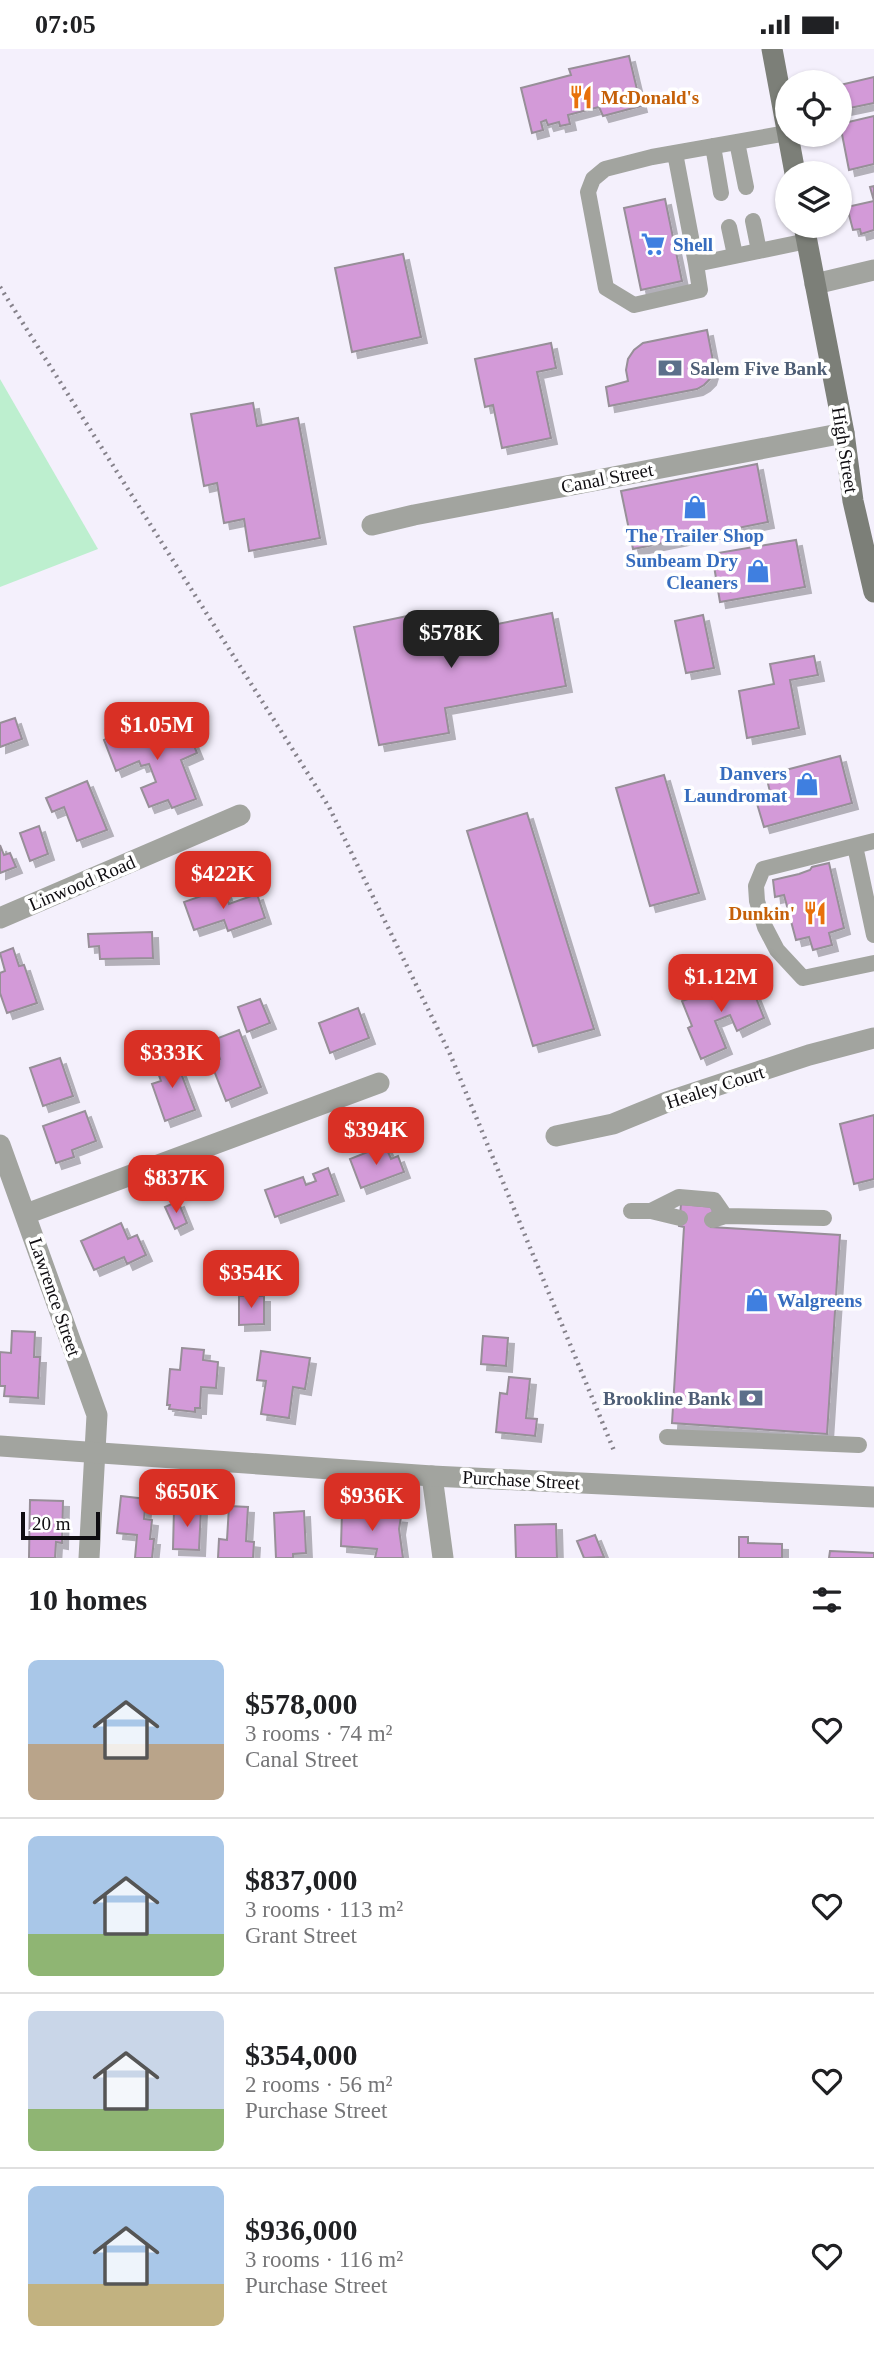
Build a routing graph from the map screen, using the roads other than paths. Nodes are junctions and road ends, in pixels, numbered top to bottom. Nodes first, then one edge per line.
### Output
1 (772, 49) edge
2 (776, 70) edge
3 (775, 135) edge
4 (737, 142) junction
5 (713, 146) junction
6 (674, 153) junction
7 (746, 187) dead end
8 (721, 193) dead end
9 (753, 221) dead end
10 (729, 227) dead end
11 (793, 238) edge
12 (807, 238) edge
13 (759, 251) junction
14 (735, 255) junction
15 (696, 264) junction
16 (874, 270) edge
17 (815, 284) junction
18 (844, 433) junction
19 (372, 525) dead end
20 (874, 591) edge
21 (240, 815) dead end
22 (874, 841) edge
23 (855, 846) junction
24 (0, 918) edge
25 (874, 935) edge
26 (874, 963) edge
27 (874, 1038) edge
28 (379, 1083) dead end
29 (556, 1136) dead end
30 (0, 1145) edge
31 (631, 1211) dead end
32 (651, 1211) junction
33 (26, 1214) junction
34 (680, 1218) dead end
35 (824, 1218) dead end
36 (667, 1437) dead end
37 (859, 1445) dead end
38 (0, 1446) edge
39 (96, 1452) junction
40 (432, 1476) junction
41 (874, 1497) edge
42 (89, 1558) edge
43 (443, 1558) edge

1 - 2 main road
3 - 4 lane
4 - 5 lane
4 - 7 lane
5 - 6 lane
5 - 8 lane
6 - 15 lane
6 - 15 lane
9 - 13 lane
10 - 14 lane
11 - 13 lane
12 - 17 main road, High Street
13 - 14 lane
14 - 15 lane
16 - 17 street
17 - 18 main road, High Street
18 - 19 street, Canal Street
18 - 20 main road, High Street
21 - 24 street, Linwood Road
22 - 23 lane
23 - 25 lane
23 - 26 lane
27 - 29 street, Healey Court
28 - 33 street
30 - 33 street, Lawrence Street
31 - 32 lane
32 - 34 lane
32 - 35 lane
33 - 39 street, Lawrence Street
36 - 37 lane
38 - 39 street, Purchase Street
39 - 40 street, Purchase Street
39 - 42 street, Lawrence Street
40 - 41 street, Purchase Street
40 - 43 street

